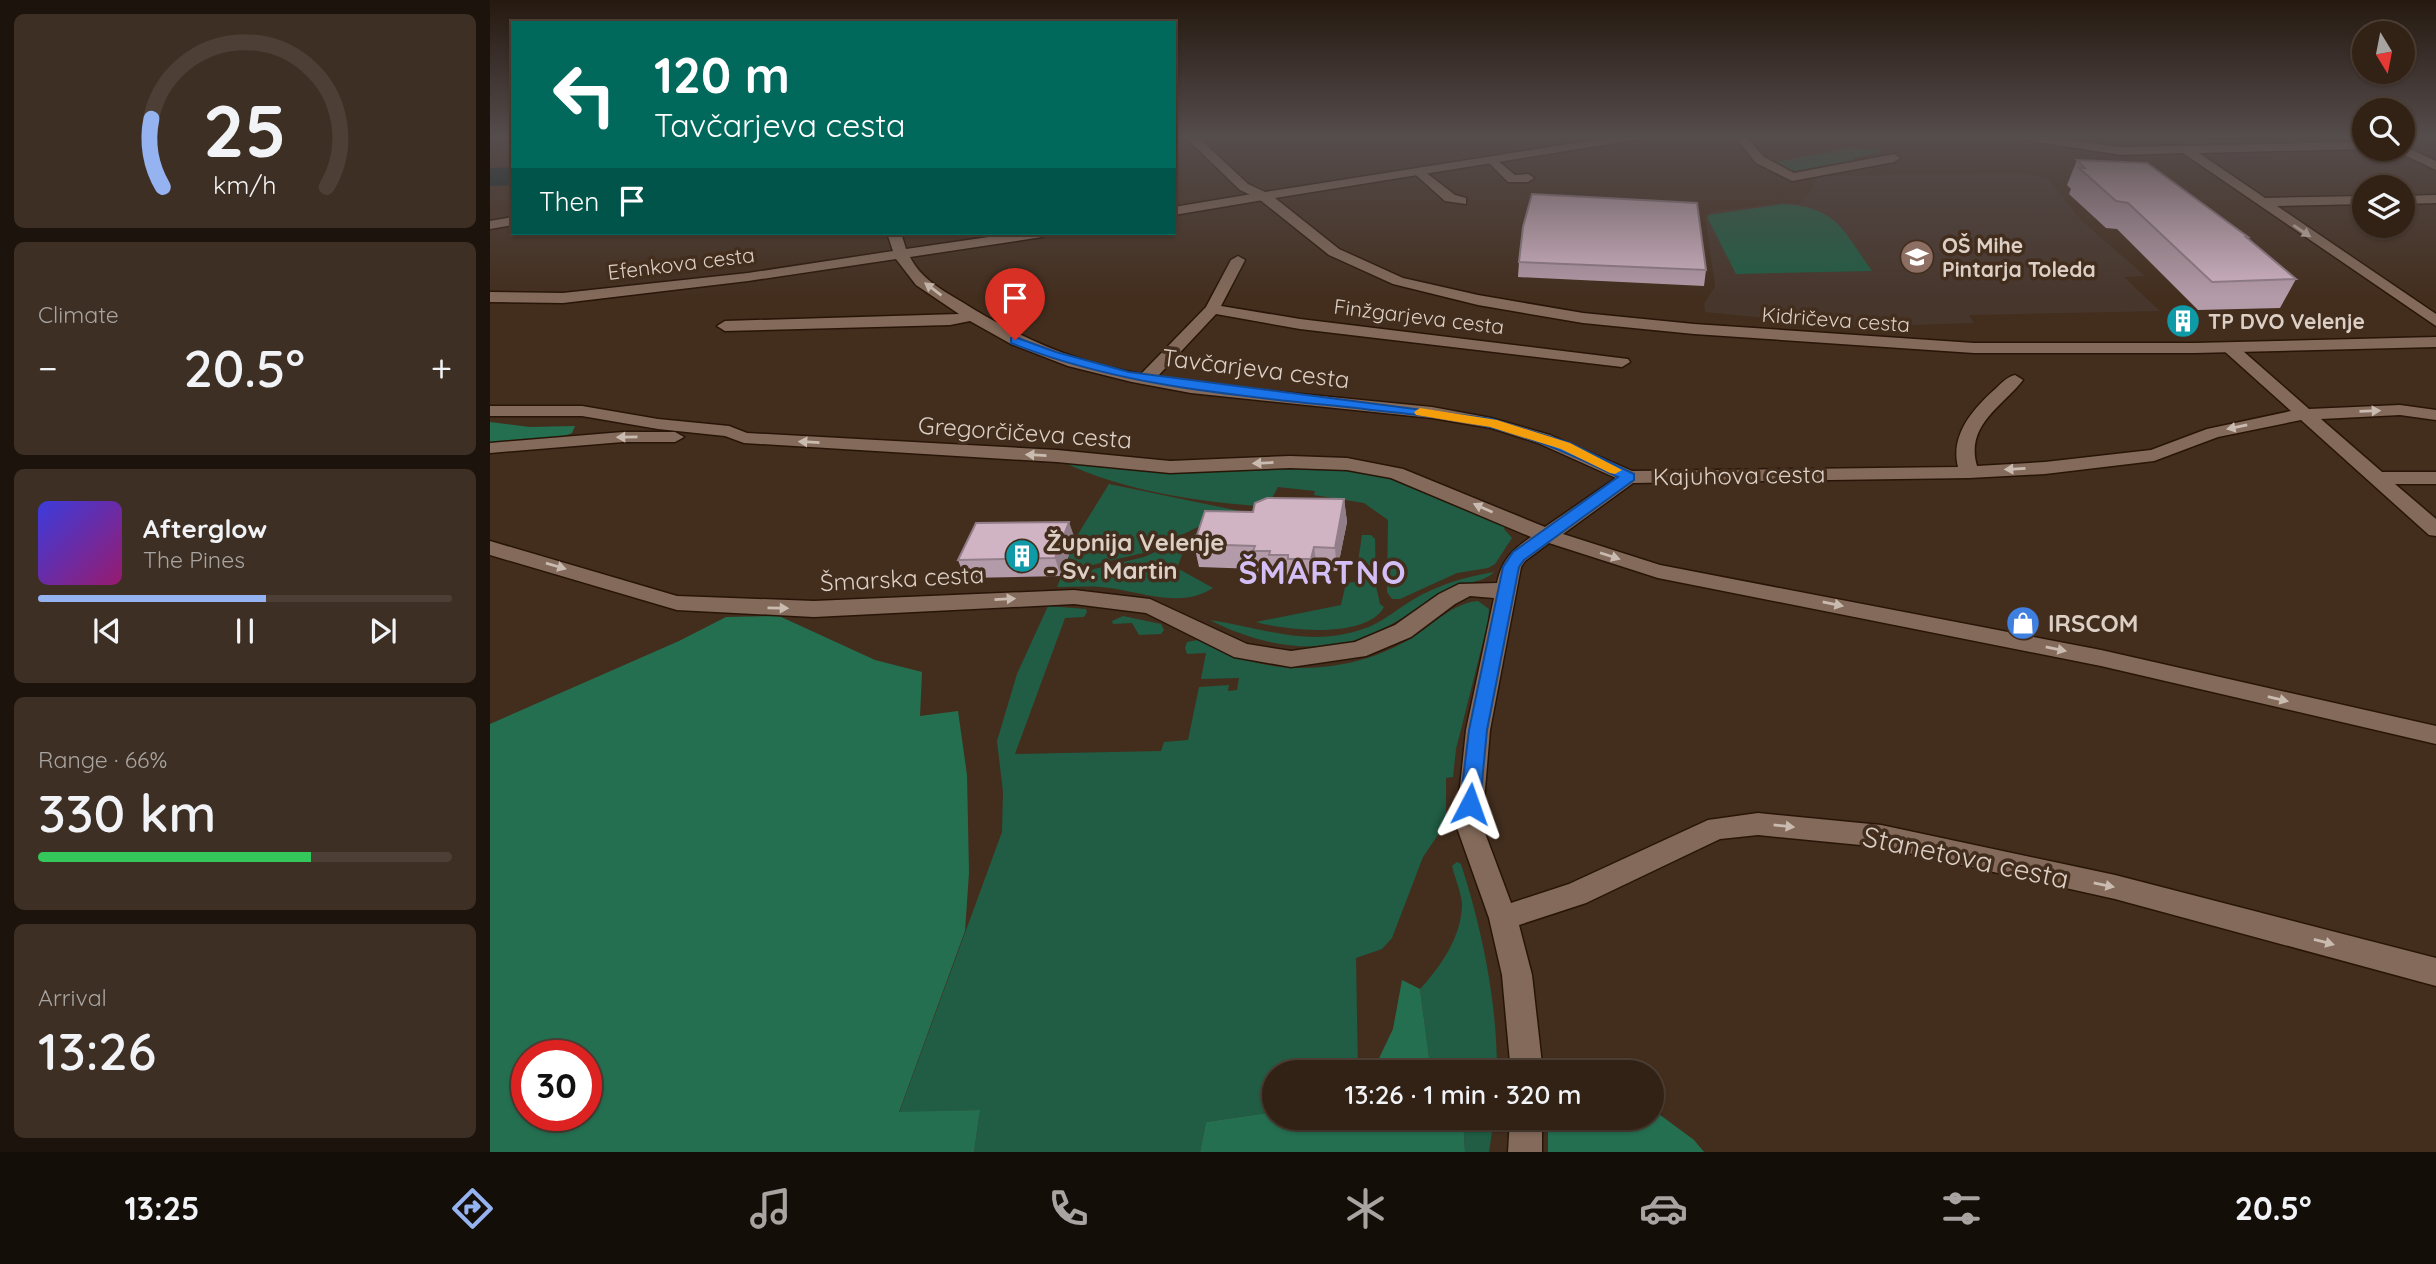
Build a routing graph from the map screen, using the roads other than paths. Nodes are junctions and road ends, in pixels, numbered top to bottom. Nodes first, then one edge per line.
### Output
1 (1250, 190) edge
2 (1265, 190) edge
3 (1309, 190) edge
4 (1440, 190) edge
5 (2243, 190) edge
6 (1264, 197) junction
7 (2436, 199) edge
8 (2352, 200) edge
9 (2415, 200) edge
10 (1461, 201) dead end
11 (2260, 202) junction
12 (1176, 211) edge
13 (511, 221) edge
14 (490, 225) edge
15 (895, 235) edge
16 (1029, 235) edge
17 (903, 255) junction
18 (1238, 260) dead end
19 (490, 298) edge
20 (1212, 309) junction
21 (973, 316) junction
22 (2436, 321) edge
23 (725, 326) dead end
24 (2436, 342) edge
25 (2229, 347) junction
26 (1622, 362) dead end
27 (1145, 379) junction
28 (2015, 380) dead end
29 (490, 411) edge
30 (2304, 414) junction
31 (2436, 415) edge
32 (744, 438) junction
33 (490, 448) edge
34 (1969, 472) junction
35 (1629, 477) junction
36 (2378, 478) junction
37 (2436, 478) edge
38 (2436, 530) edge
39 (1545, 536) junction
40 (500, 551) edge
41 (490, 568) edge
42 (1506, 591) junction
43 (2436, 735) edge
44 (1503, 918) junction
45 (2436, 972) edge
46 (1526, 1060) edge
47 (1526, 1130) edge
48 (1525, 1152) edge

1 - 6 street, Kidričeva cesta
2 - 6 street, Kidričeva cesta
3 - 6 street
4 - 10 street
5 - 11 street
6 - 12 street
6 - 25 street, Kidričeva cesta
7 - 9 street
8 - 11 street
11 -> 22 street
13 - 14 street
15 - 17 street, Tavčarjeva cesta
16 - 17 street, Efenkova cesta
17 - 19 street, Efenkova cesta
21 -> 17 street, Tavčarjeva cesta
18 - 20 street
20 - 26 street, Finžgarjeva cesta
20 - 27 street
21 - 23 street
21 - 27 street, Tavčarjeva cesta
24 - 25 street, Kidričeva cesta
25 - 30 street
27 - 35 street, Tavčarjeva cesta
28 - 34 street
29 - 32 street, Gregorčičeva cesta
30 -> 31 street, Kajuhova cesta
30 -> 34 street, Kajuhova cesta
30 - 36 street
32 -> 33 street
39 -> 32 street, Gregorčičeva cesta
34 - 35 street, Kajuhova cesta
35 - 39 street, Kajuhova cesta
36 - 37 street
36 - 38 street
39 - 42 street, Kajuhova cesta
39 -> 43 street
40 - 41 street
40 -> 42 street, Šmarska cesta
42 - 44 street, Kajuhova cesta
44 -> 45 street, Stanetova cesta
44 - 46 street, Kajuhova cesta
47 - 48 street

